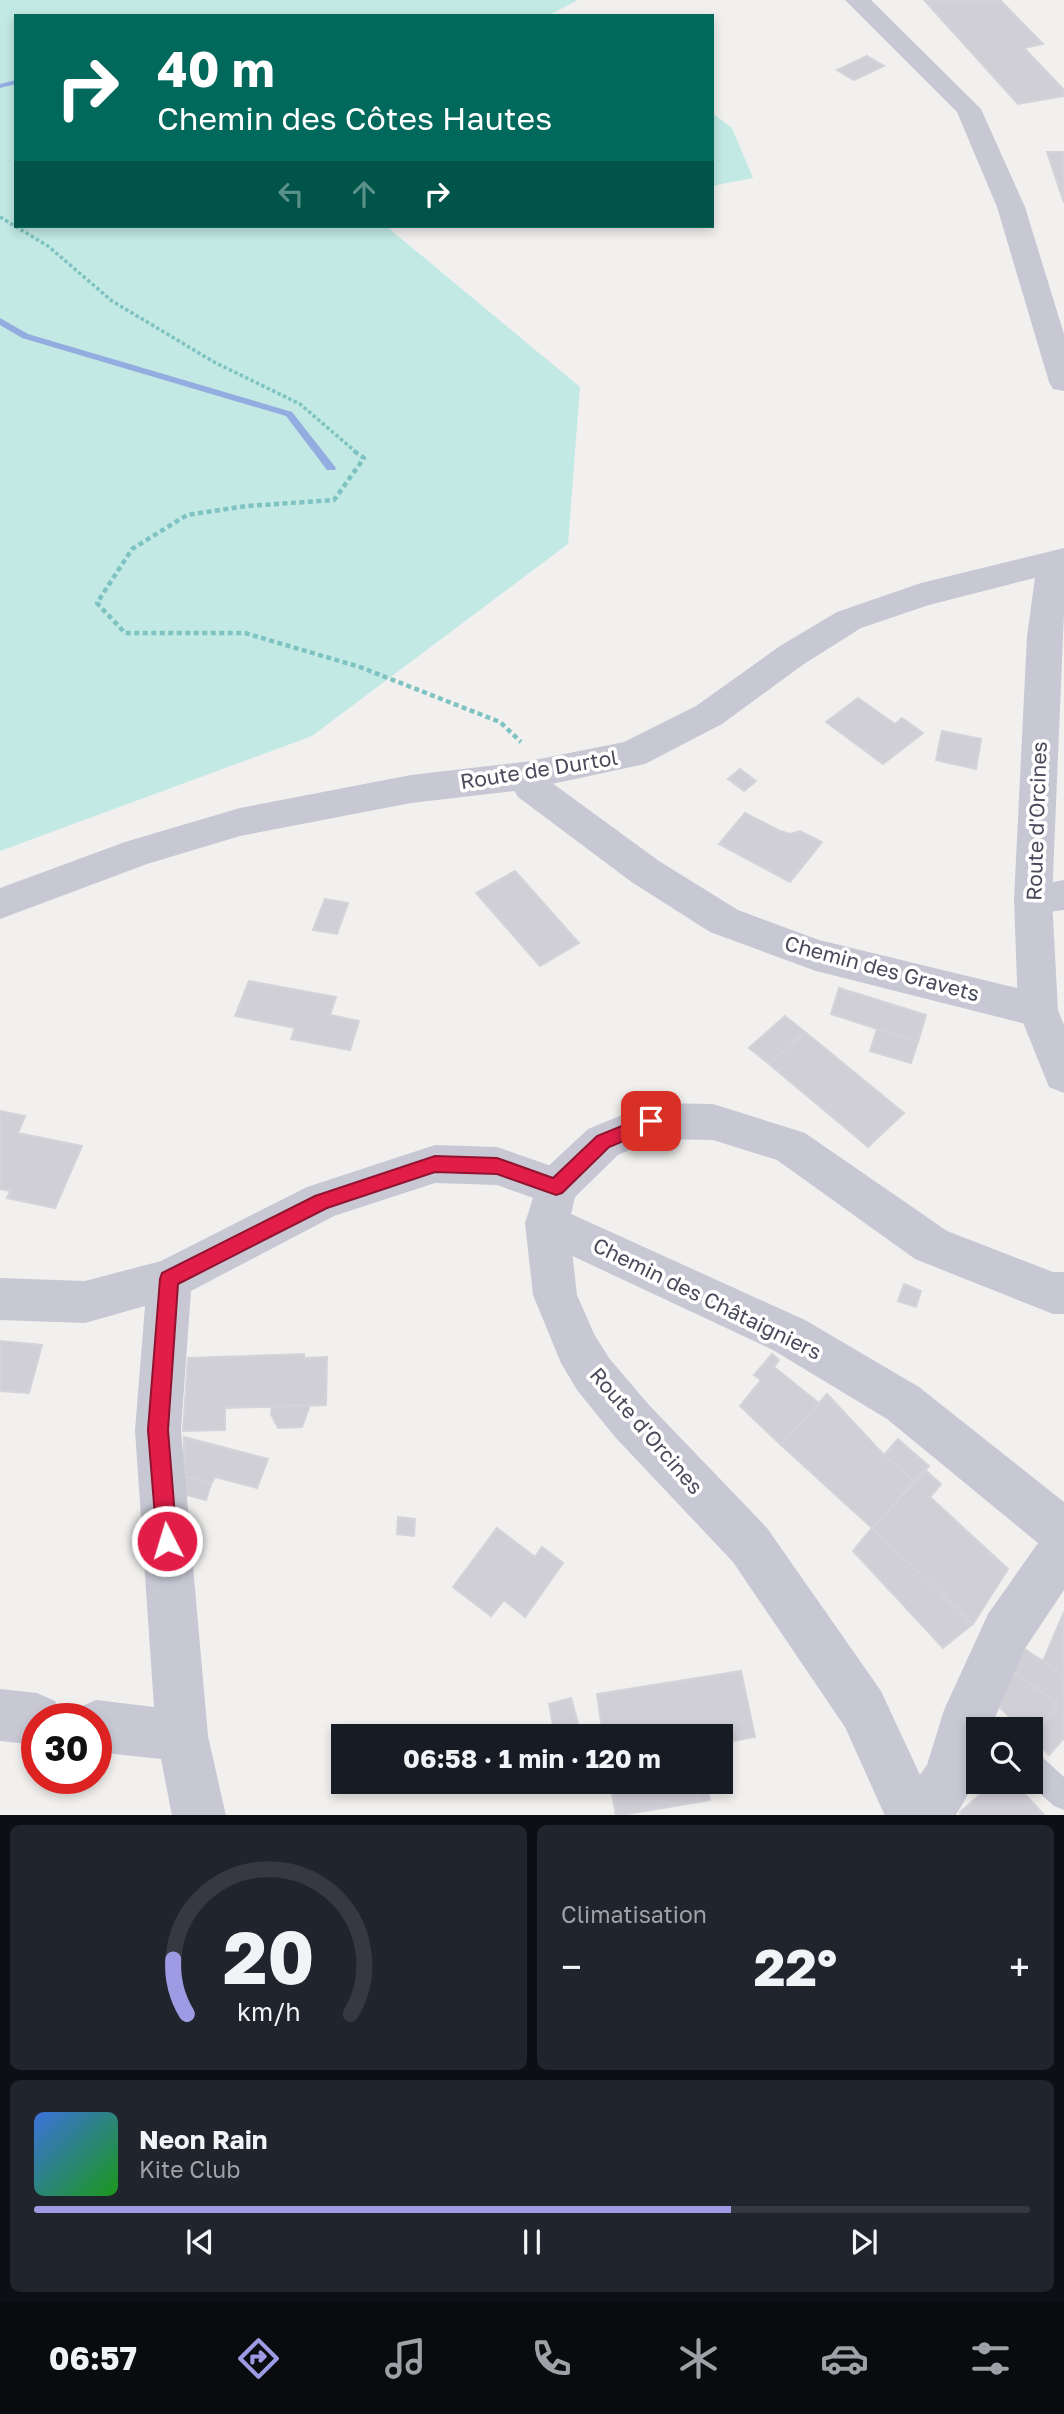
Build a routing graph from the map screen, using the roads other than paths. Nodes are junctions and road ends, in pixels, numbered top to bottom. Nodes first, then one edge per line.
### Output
1 (857, 0) edge
2 (1064, 382) edge
3 (1056, 561) edge
4 (539, 774) junction
5 (1048, 897) edge
6 (0, 904) edge
7 (1038, 1010) junction
8 (1064, 1075) edge
9 (552, 1205) junction
10 (169, 1279) junction
11 (1064, 1293) edge
12 (0, 1299) edge
13 (1064, 1533) edge
14 (1064, 1547) edge
15 (0, 1715) edge
16 (21, 1717) edge
17 (981, 1717) edge
18 (112, 1728) edge
19 (182, 1736) junction
20 (966, 1746) edge
21 (1043, 1777) edge
22 (1064, 1796) edge
23 (199, 1815) edge
24 (913, 1815) edge
25 (923, 1815) edge

1 - 2 street
3 - 4 street, Route de Durtol
3 - 5 street, Route d'Orcines
4 - 6 street, Route de Durtol
4 - 7 street, Chemin des Gravets
5 - 7 street, Route d'Orcines
7 - 8 street, Route d'Orcines
9 - 10 street, Chemin des Châtaigniers
9 - 11 street
9 - 13 street, Chemin des Châtaigniers
9 - 24 street, Route d'Orcines
10 - 12 street, Chemin des Châtaigniers
10 - 19 street
14 - 17 street
15 - 16 street
18 - 19 street
19 - 23 street
20 - 25 street
21 - 22 lane

